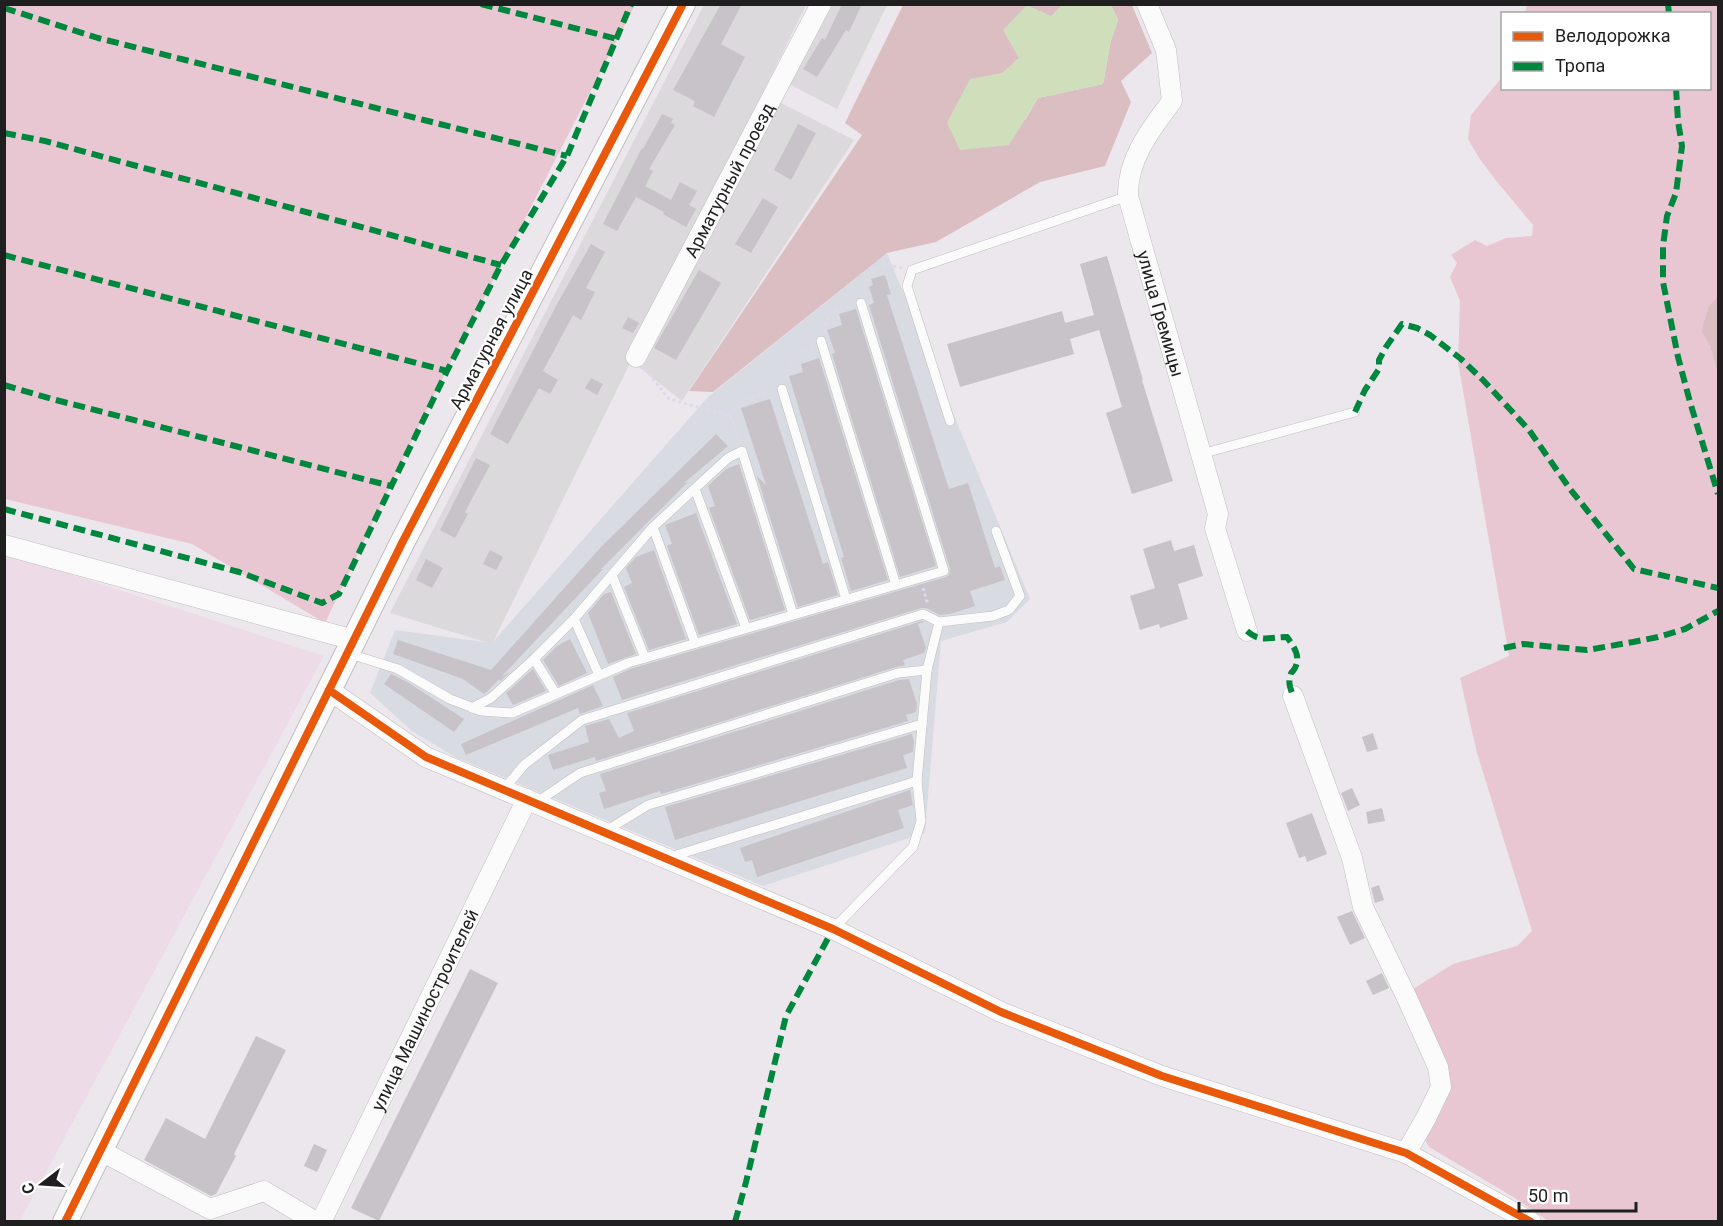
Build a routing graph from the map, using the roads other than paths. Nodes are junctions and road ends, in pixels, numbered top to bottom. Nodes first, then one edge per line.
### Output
1 (683, 4) edge
2 (821, 4) edge
3 (1147, 4) edge
4 (1128, 196) junction
5 (861, 303) dead end
6 (821, 341) dead end
7 (636, 357) road end
8 (782, 389) dead end
9 (1354, 412) dead end
10 (951, 421) dead end
11 (1201, 454) junction
12 (695, 489) junction
13 (654, 527) junction
14 (996, 531) dead end
15 (4, 545) edge
16 (612, 575) junction
17 (896, 585) junction
18 (846, 599) junction
19 (793, 614) junction
20 (573, 619) junction
21 (936, 620) junction
22 (746, 628) junction
23 (1246, 631) dead end
24 (695, 643) junction
25 (351, 646) junction
26 (645, 658) junction
27 (534, 659) junction
28 (927, 670) junction
29 (599, 675) junction
30 (329, 690) junction
31 (556, 694) junction
32 (1293, 696) dead end
33 (472, 708) junction
34 (922, 724) junction
35 (917, 781) junction
36 (504, 789) junction
37 (532, 801) junction
38 (604, 832) junction
39 (666, 858) junction
40 (833, 929) junction
41 (101, 1151) junction
42 (1406, 1153) junction
43 (65, 1221) edge
44 (316, 1221) edge
45 (321, 1221) edge
46 (1531, 1221) edge

1 - 25 street, Арматурная улица
2 - 7 street, Арматурный проезд
3 - 4 street, улица Гремицы
4 - 10 lane
4 - 11 street, улица Гремицы
5 - 17 lane
6 - 17 lane
8 - 18 lane
9 - 11 lane
11 - 23 street, улица Гремицы
12 - 13 lane
12 - 19 lane
12 - 22 lane
13 - 16 lane
13 - 24 lane
14 - 21 lane
15 - 25 street
16 - 20 lane
16 - 26 lane
17 - 18 lane
18 - 19 lane
19 - 22 lane
20 - 27 lane
20 - 29 lane
21 - 28 lane
21 - 36 lane
22 - 24 lane
24 - 26 lane
25 - 30 street, Арматурная улица
25 - 33 lane
26 - 29 lane
27 - 31 lane
27 - 33 lane
28 - 34 lane
28 - 37 lane
29 - 31 lane
30 - 36 street
30 - 41 street, Арматурная улица
31 - 33 lane
32 - 42 street
34 - 35 lane
34 - 38 lane
35 - 39 lane
35 - 40 lane
36 - 37 street
37 - 38 street
37 - 45 street, улица Машиностроителей
38 - 39 street
39 - 40 street
40 - 42 street
41 - 43 street, Арматурная улица
41 - 44 street
42 - 46 street

